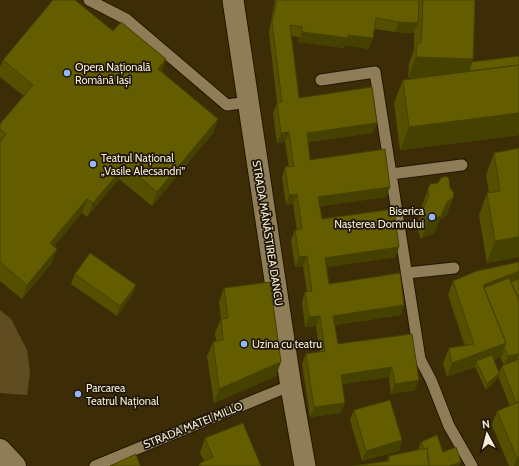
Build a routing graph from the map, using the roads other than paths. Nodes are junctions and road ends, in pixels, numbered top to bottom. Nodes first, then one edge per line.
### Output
1 (89, 0) edge
2 (233, 0) edge
3 (321, 80) dead end
4 (248, 102) junction
5 (462, 165) dead end
6 (391, 174) junction
7 (454, 268) dead end
8 (407, 273) junction
9 (291, 387) junction
10 (0, 450) edge
11 (15, 466) edge
12 (96, 466) edge
13 (305, 466) edge
14 (472, 466) edge

1 - 4 lane
2 - 4 street, STRADA MĂNĂSTIREA DANCU
3 - 6 lane
4 - 9 street, STRADA MĂNĂSTIREA DANCU
5 - 6 lane
6 - 8 lane
7 - 8 lane
8 - 14 lane
9 - 12 lane, STRADA MATEI MILLO
9 - 13 street, STRADA MĂNĂSTIREA DANCU
10 - 11 street

